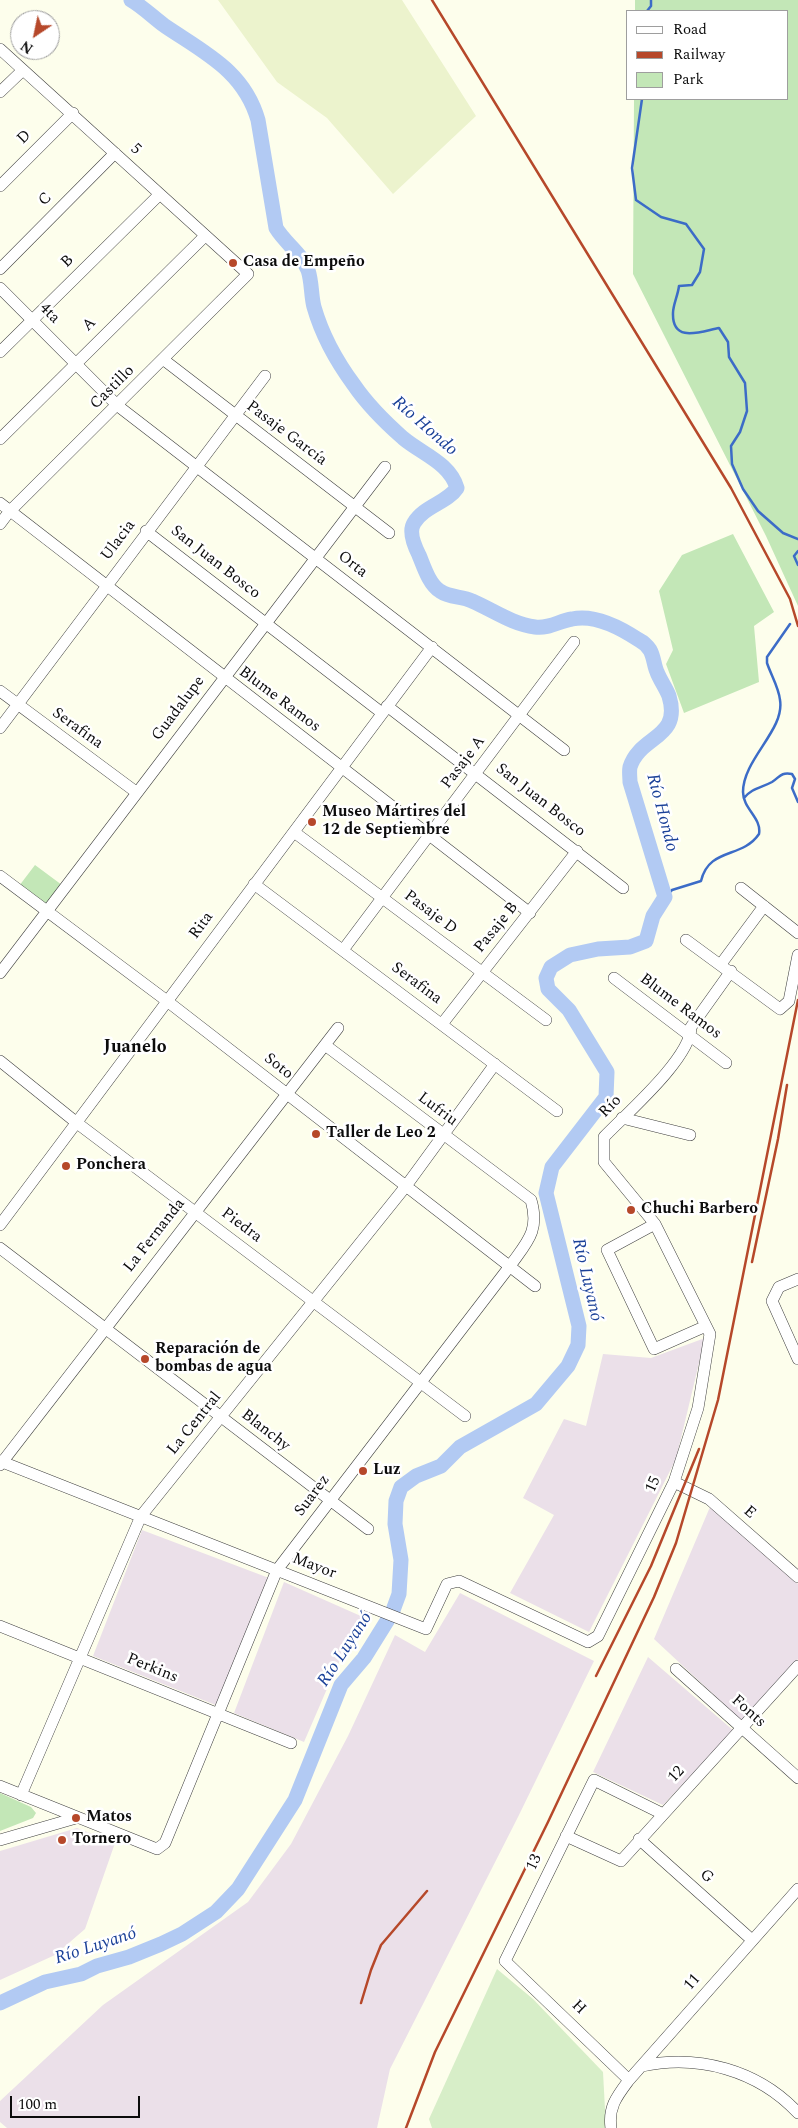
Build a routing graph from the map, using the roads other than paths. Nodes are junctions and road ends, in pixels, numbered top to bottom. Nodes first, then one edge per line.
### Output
1 (0, 49) edge
2 (23, 70) junction
3 (0, 92) edge
4 (73, 114) junction
5 (115, 153) junction
6 (0, 186) edge
7 (160, 195) junction
8 (205, 236) junction
9 (0, 269) edge
10 (248, 274) joint
11 (0, 288) edge
12 (32, 320) junction
13 (0, 352) edge
14 (164, 360) junction
15 (75, 363) junction
16 (266, 376) dead end
17 (118, 406) junction
18 (235, 415) junction
19 (0, 439) edge
20 (196, 465) junction
21 (385, 467) dead end
22 (0, 503) edge
23 (355, 506) junction
24 (9, 512) junction
25 (0, 524) edge
26 (146, 531) junction
27 (390, 533) dead end
28 (315, 557) junction
29 (105, 586) junction
30 (265, 622) junction
31 (574, 642) dead end
32 (432, 647) junction
33 (224, 678) junction
34 (0, 691) edge
35 (18, 705) junction
36 (384, 709) junction
37 (520, 714) junction
38 (0, 728) edge
39 (564, 750) dead end
40 (342, 767) junction
41 (477, 773) junction
42 (136, 792) junction
43 (294, 832) junction
44 (429, 835) junction
45 (577, 851) junction
46 (0, 876) edge
47 (254, 884) junction
48 (623, 888) dead end
49 (741, 888) dead end
50 (382, 898) junction
51 (764, 906) junction
52 (47, 911) junction
53 (530, 913) junction
54 (798, 933) edge
55 (686, 940) dead end
56 (343, 950) junction
57 (798, 955) edge
58 (721, 964) junction
59 (482, 972) junction
60 (731, 972) junction
61 (0, 973) edge
62 (614, 978) dead end
63 (167, 1001) junction
64 (546, 1020) dead end
65 (442, 1024) junction
66 (338, 1028) dead end
67 (691, 1036) junction
68 (325, 1045) junction
69 (0, 1061) edge
70 (726, 1063) dead end
71 (495, 1064) junction
72 (286, 1094) junction
73 (557, 1111) dead end
74 (622, 1118) junction
75 (78, 1123) junction
76 (443, 1134) junction
77 (690, 1135) dead end
78 (406, 1186) junction
79 (531, 1200) joint
80 (194, 1211) junction
81 (655, 1224) junction
82 (0, 1225) edge
83 (0, 1248) edge
84 (510, 1266) junction
85 (798, 1279) edge
86 (535, 1286) dead end
87 (313, 1301) junction
88 (706, 1326) junction
89 (104, 1328) junction
90 (798, 1359) edge
91 (422, 1383) junction
92 (464, 1416) dead end
93 (221, 1417) junction
94 (0, 1462) edge
95 (674, 1482) junction
96 (329, 1501) junction
97 (141, 1516) junction
98 (368, 1529) dead end
99 (277, 1570) junction
100 (798, 1577) edge
101 (0, 1626) edge
102 (588, 1642) joint
103 (80, 1658) junction
104 (798, 1666) edge
105 (676, 1669) dead end
106 (218, 1713) junction
107 (742, 1728) junction
108 (291, 1743) dead end
109 (798, 1778) edge
110 (0, 1786) edge
111 (21, 1795) junction
112 (42, 1804) junction
113 (663, 1814) junction
114 (76, 1818) junction
115 (34, 1830) junction
116 (566, 1836) junction
117 (640, 1839) junction
118 (0, 1840) edge
119 (798, 1889) edge
120 (752, 1940) junction
121 (505, 1961) joint
122 (642, 2066) junction
123 (629, 2080) junction
124 (798, 2113) edge
125 (611, 2128) edge

1 - 2 street, 5
2 - 3 street
2 - 4 street, 5
4 - 5 street, 5
4 - 6 street, D
5 - 7 street, 5
5 - 9 street, C
7 - 8 street, 5
7 - 12 street, B
8 - 10 street, 5
8 - 15 street, A
10 - 14 street, Castillo
11 - 12 street, 4ta
12 - 13 street, B
12 - 15 street, 4ta
14 - 17 street, Castillo
14 - 18 street, Pasaje García
15 - 17 street, 4ta
15 - 19 street, A
16 - 18 street, Ulacia
17 - 20 street, Orta
17 - 24 street, Castillo
18 - 20 street, Ulacia
18 - 23 street, Pasaje García
20 - 26 street, Ulacia
20 - 28 street, Orta
21 - 23 street, Guadalupe
22 - 24 street, Blume Ramos
23 - 27 street, Pasaje García
23 - 28 street, Guadalupe
24 - 25 street, Castillo
24 - 29 street, Blume Ramos
26 - 29 street, Ulacia
26 - 30 street, San Juan Bosco
28 - 30 street, Guadalupe
28 - 32 street, Orta
29 - 33 street, Blume Ramos
29 - 35 street, Ulacia
30 - 33 street, Guadalupe
30 - 36 street, San Juan Bosco
31 - 37 street, Pasaje A
32 - 36 street, Rita
32 - 37 street, Orta
33 - 40 street, Blume Ramos
33 - 42 street, Guadalupe
34 - 35 street, Serafina
35 - 38 street, Ulacia
35 - 42 street, Serafina
36 - 40 street, Rita
36 - 41 street, San Juan Bosco
37 - 39 street, Orta
37 - 41 street, Pasaje A
40 - 43 street, Rita
40 - 44 street, Blume Ramos
41 - 44 street, Pasaje A
41 - 45 street, San Juan Bosco
42 - 52 street, Guadalupe
43 - 47 street, Rita
43 - 50 street, Pasaje D
44 - 50 street, Pasaje A
44 - 53 street, Blume Ramos
45 - 48 street, San Juan Bosco
45 - 53 street, Pasaje B
46 - 52 street, Soto
47 - 56 street, Serafina
47 - 63 street, Rita
49 - 51 street
50 - 56 street, Pasaje A
50 - 59 street, Pasaje D
51 - 54 street
51 - 58 street
52 - 61 street, Guadalupe
52 - 63 street, Soto
53 - 59 street, Pasaje B
55 - 58 street
56 - 65 street, Serafina
57 - 60 street
58 - 60 street
59 - 64 street, Pasaje D
59 - 65 street, Pasaje B
60 - 67 street, Río
62 - 67 street, Blume Ramos
63 - 72 street, Soto
63 - 75 street, Rita
65 - 71 street, Serafina
66 - 68 street, La Fernanda
67 - 70 street, Blume Ramos
67 - 74 street, Río
68 - 72 street, La Fernanda
68 - 76 street, Lufriu
69 - 75 street, Piedra
71 - 73 street, Serafina
71 - 76 street, La Central
72 - 78 street, Soto
72 - 80 street, La Fernanda
74 - 77 street
74 - 81 street, Río
75 - 80 street, Piedra
75 - 82 street, Rita
76 - 78 street, La Central
76 - 79 street, Lufriu
78 - 84 street, Soto
78 - 87 street, La Central
79 - 84 street, Suarez
80 - 87 street, Piedra
80 - 89 street, La Fernanda
81 - 88 street, Río
81 - 88 street
83 - 89 street, Blanchy
84 - 86 street, Soto
84 - 91 street, Suarez
85 - 90 street
87 - 91 street, Piedra
87 - 93 street, La Central
88 - 95 street, 15
89 - 93 street, Blanchy
89 - 94 street, La Fernanda
91 - 92 street, Piedra
91 - 96 street, Suarez
93 - 96 street, Blanchy
93 - 97 street, La Central
94 - 97 street, Mayor
95 - 100 street, E
95 - 102 street, 15
96 - 98 street, Blanchy
96 - 99 street, Suarez
97 - 99 street, Mayor
97 - 103 street, La Central
99 - 102 street, Mayor
99 - 106 street, Suarez
101 - 103 street, Perkins
103 - 106 street, Perkins
103 - 111 street, La Central
104 - 107 street, 12
105 - 107 street, Fonts
106 - 108 street, Perkins
106 - 114 street, Suarez
107 - 109 street, Fonts
107 - 113 street, 12
110 - 111 street
111 - 112 street
112 - 114 street
112 - 115 street
113 - 116 street, 13
113 - 117 street, 12
114 - 115 street
115 - 118 street
116 - 117 street, 12
116 - 121 street, 13
117 - 120 street, G
119 - 120 street, 11
120 - 122 street, 11
121 - 123 street, H
122 - 123 street, 11
122 - 124 street
123 - 125 street, 11

